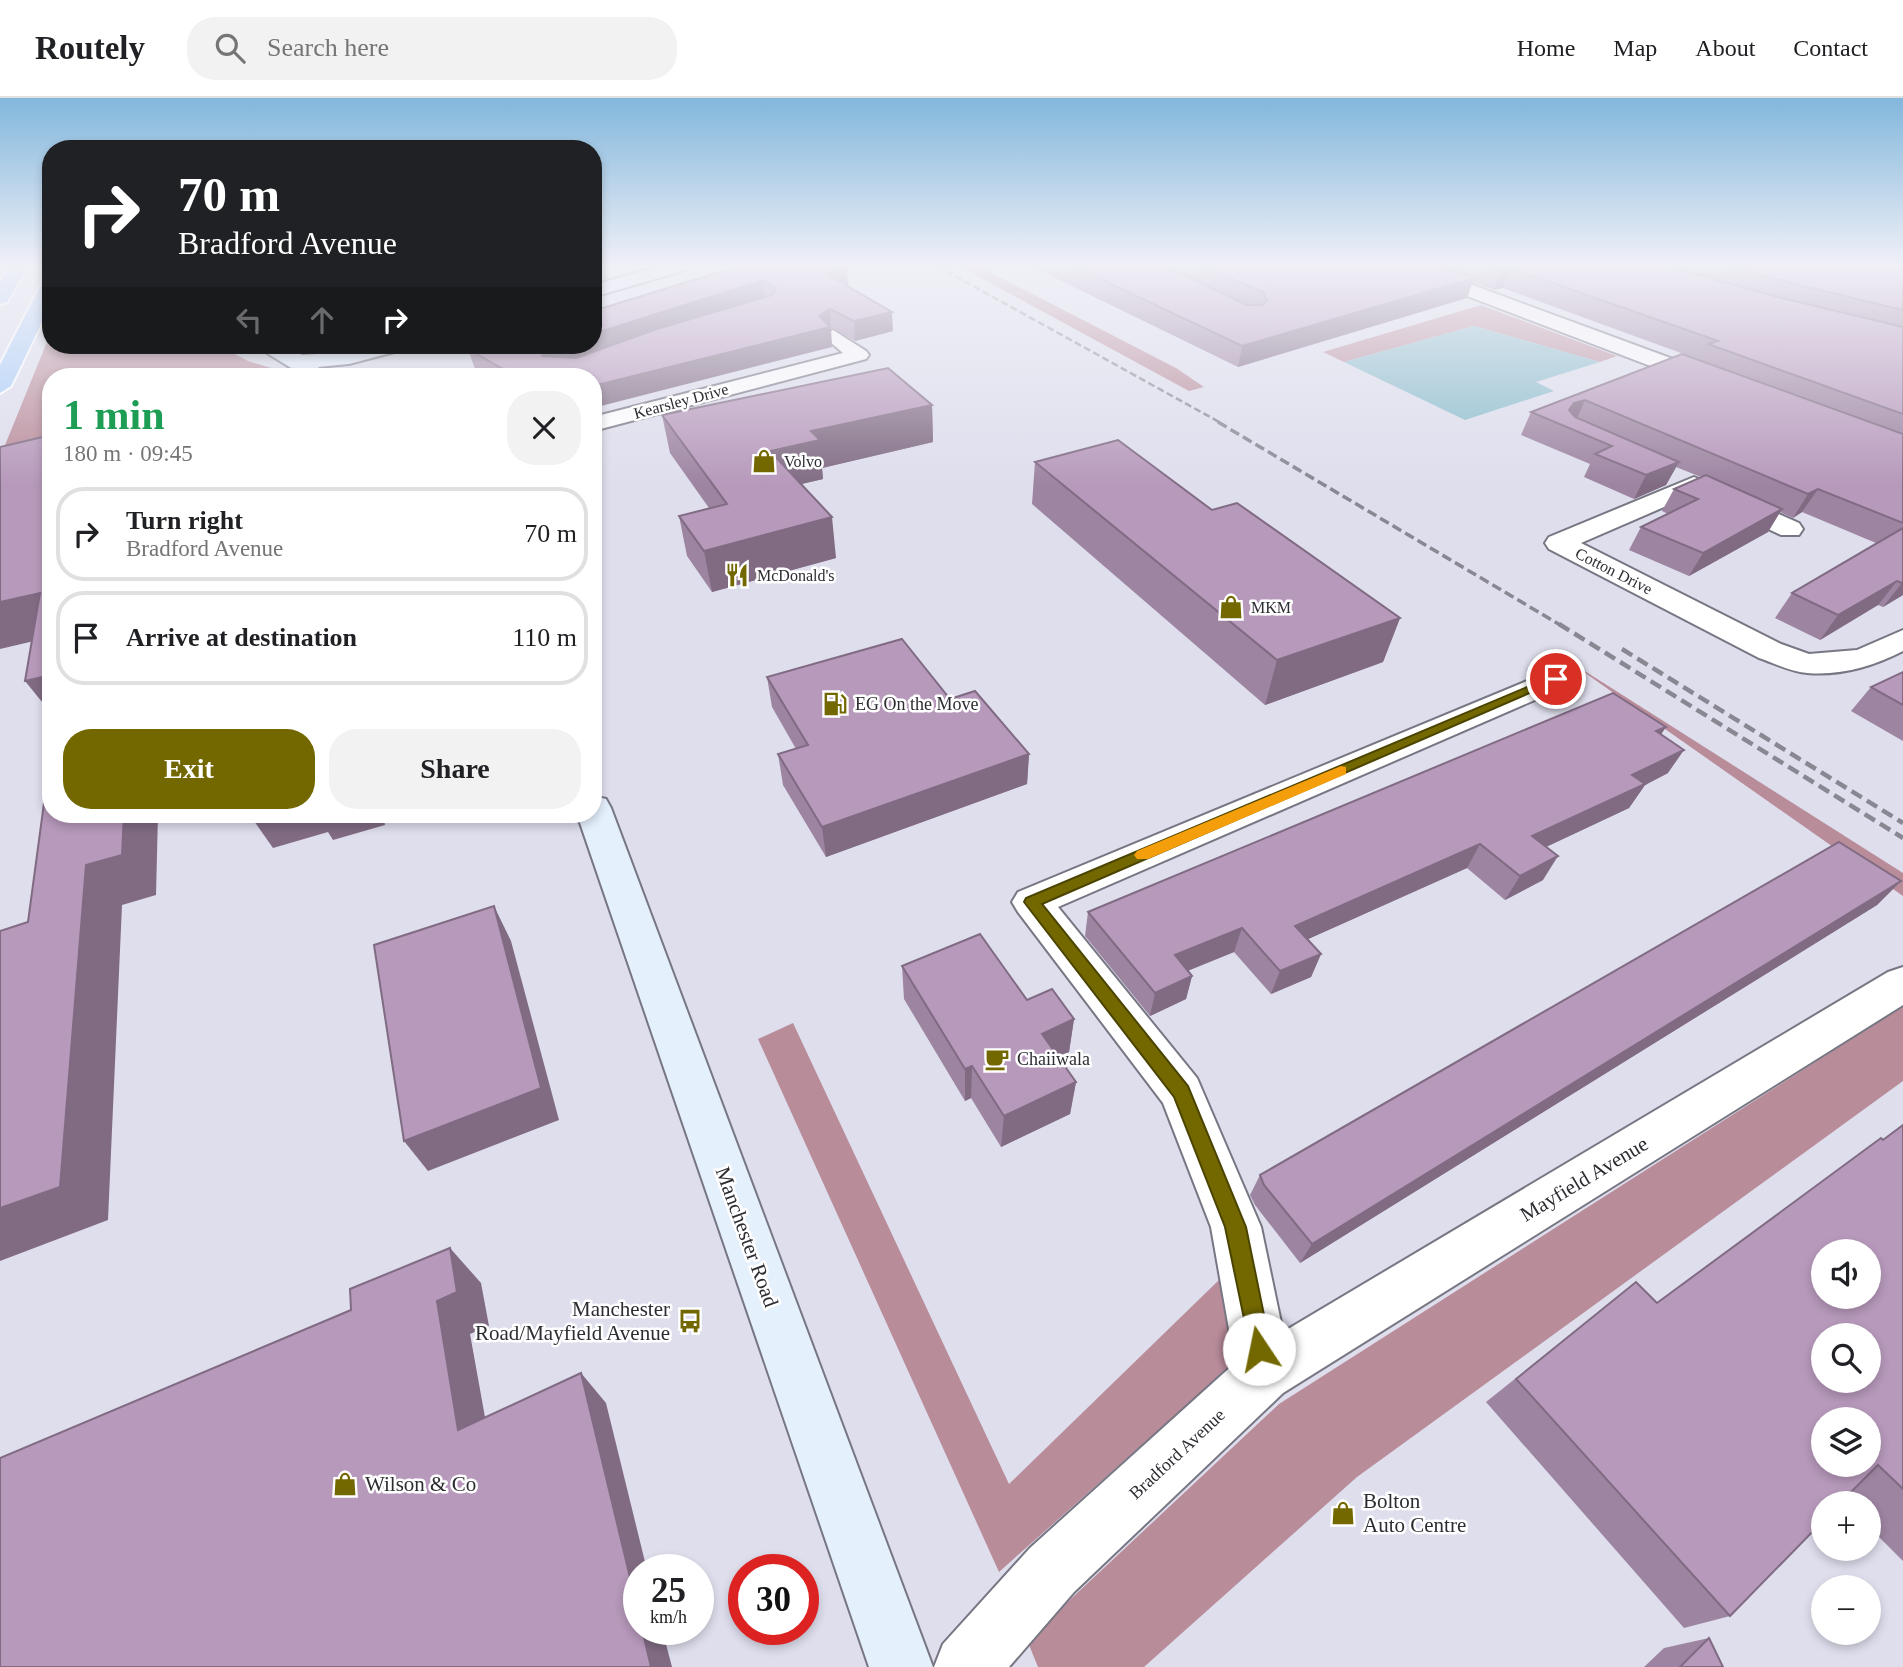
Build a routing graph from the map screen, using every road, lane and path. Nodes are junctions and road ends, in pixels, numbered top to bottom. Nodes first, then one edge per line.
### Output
1 (23, 339) edge
2 (837, 339) edge
3 (1600, 339) edge
4 (283, 354) edge
5 (352, 354) edge
6 (372, 354) edge
7 (299, 362) junction
8 (307, 368) edge
9 (384, 368) edge
10 (0, 386) edge
11 (1736, 390) edge
12 (602, 422) edge
13 (1790, 529) dead end
14 (1903, 639) edge
15 (1864, 659) junction
16 (1893, 675) edge
17 (1556, 679) dead end
18 (598, 823) edge
19 (1903, 984) edge
20 (1264, 1374) junction
21 (901, 1667) edge
22 (966, 1667) edge

1 - 10 highway
2 - 12 street, Kearsley Drive
3 - 11 street
4 - 7 main road
5 - 7 main road
6 - 9 main road
7 - 8 main road
13 - 15 street, Cotton Drive
14 - 15 street
15 - 16 street
17 - 20 street
18 - 21 main road, Manchester Road
19 - 20 street, Mayfield Avenue
20 - 22 street, Bradford Avenue

